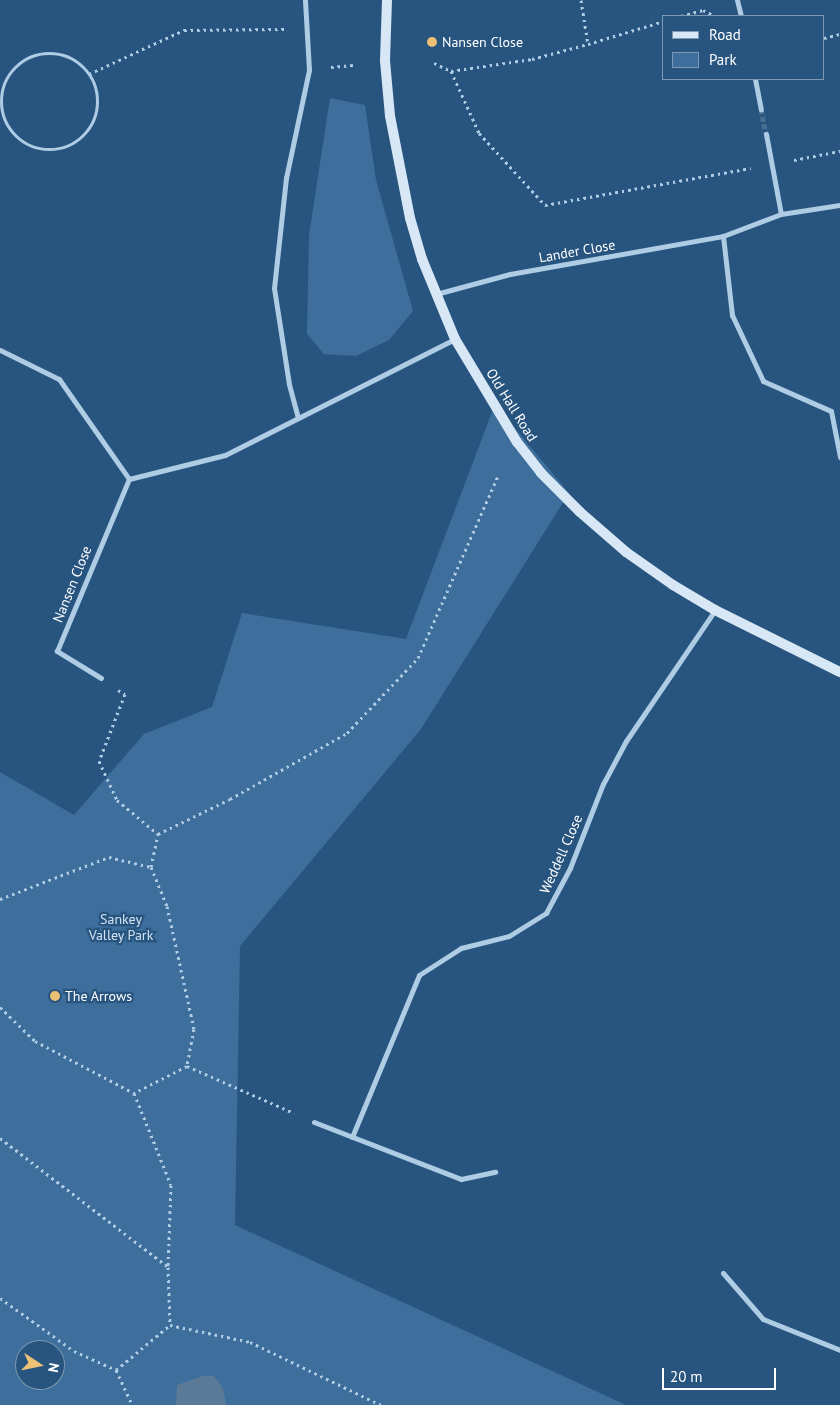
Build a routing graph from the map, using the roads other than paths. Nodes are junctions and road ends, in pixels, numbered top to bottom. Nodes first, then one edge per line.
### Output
1 (305, 0) edge
2 (387, 0) edge
3 (738, 0) edge
4 (742, 15) edge
5 (755, 80) edge
6 (761, 109) tunnel mouth
7 (766, 134) tunnel mouth
8 (840, 205) edge
9 (781, 214) junction
10 (723, 236) junction
11 (436, 294) junction
12 (455, 339) junction
13 (0, 350) edge
14 (298, 418) junction
15 (840, 457) edge
16 (129, 479) junction
17 (714, 610) junction
18 (840, 672) edge
19 (101, 678) road end
20 (314, 1122) road end
21 (352, 1137) junction
22 (495, 1172) dead end
23 (723, 1273) dead end
24 (840, 1350) edge

1 - 14 street
2 - 11 street, Old Hall Road
3 - 4 street
5 - 6 street
7 - 9 street
8 - 9 street, Lander Close
9 - 10 street, Lander Close
10 - 11 street, Lander Close
10 - 15 street
11 - 12 street, Old Hall Road
12 - 14 street
12 - 17 street, Old Hall Road
13 - 16 street
14 - 16 street
16 - 19 street, Nansen Close
17 - 18 street, Old Hall Road
17 - 21 street, Weddell Close
20 - 21 street
21 - 22 street
23 - 24 street

